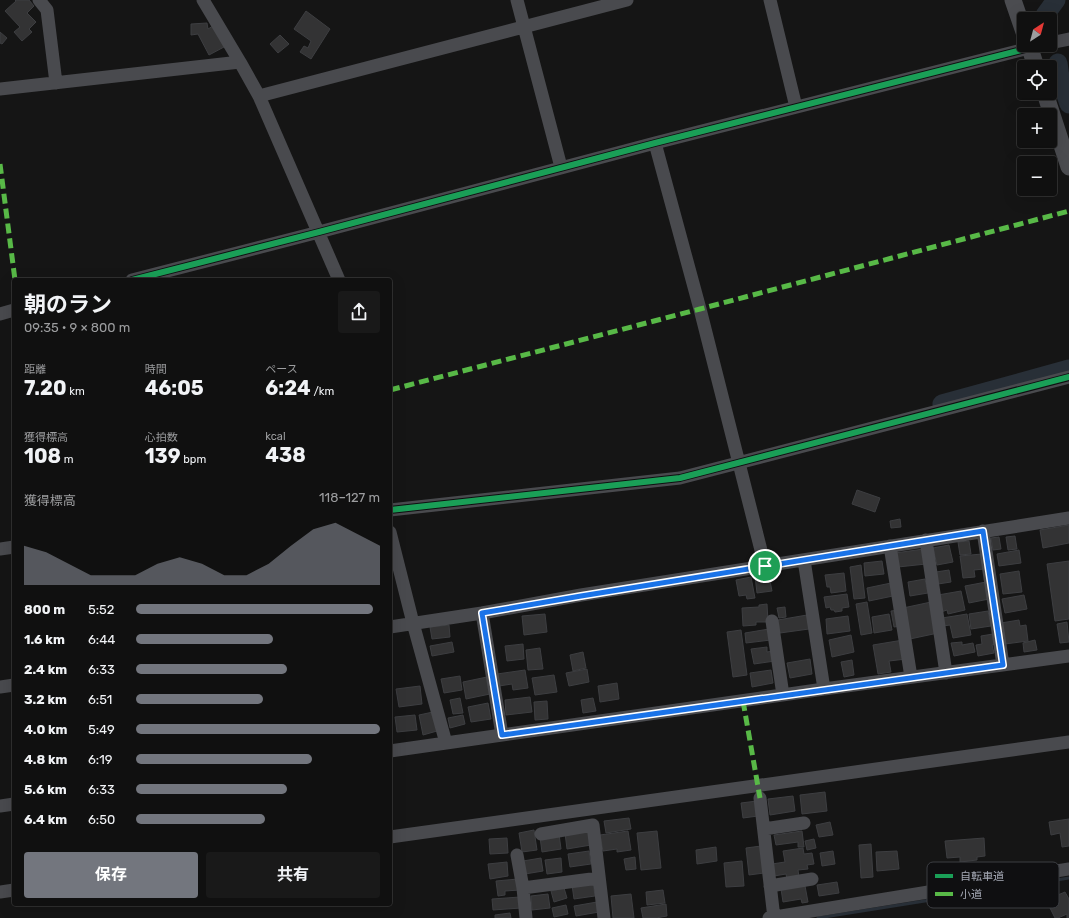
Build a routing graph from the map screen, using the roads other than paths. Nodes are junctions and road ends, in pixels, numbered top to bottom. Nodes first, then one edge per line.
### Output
1 (38, 0) edge
2 (203, 0) edge
3 (517, 0) edge
4 (627, 0) edge
5 (770, 0) edge
6 (1013, 0) edge
7 (1018, 12) edge
8 (524, 27) junction
9 (1069, 39) edge
10 (1057, 42) edge
11 (1017, 46) edge
12 (240, 62) junction
13 (56, 83) junction
14 (0, 89) edge
15 (259, 96) junction
16 (1047, 100) edge
17 (796, 107) junction
18 (655, 142) junction
19 (561, 167) junction
20 (1069, 167) edge
21 (319, 232) junction
22 (140, 278) edge
23 (338, 278) edge
24 (12, 311) edge
25 (0, 314) edge
26 (1069, 377) edge
27 (739, 464) junction
28 (392, 510) edge
29 (1069, 518) edge
30 (983, 531) junction
31 (392, 540) edge
32 (926, 540) junction
33 (890, 546) junction
34 (12, 547) edge
35 (0, 548) edge
36 (804, 560) junction
37 (765, 566) junction
38 (482, 613) junction
39 (772, 621) dead end
40 (413, 623) junction
41 (392, 627) edge
42 (1069, 656) edge
43 (1003, 665) junction
44 (946, 673) junction
45 (911, 677) junction
46 (12, 685) edge
47 (0, 687) edge
48 (824, 689) junction
49 (783, 695) junction
50 (502, 735) junction
51 (1069, 742) edge
52 (446, 743) junction
53 (392, 751) edge
54 (760, 798) dead end
55 (12, 804) edge
56 (0, 806) edge
57 (804, 823) dead end
58 (764, 829) junction
59 (541, 834) dead end
60 (392, 837) edge
61 (517, 855) dead end
62 (1069, 869) edge
63 (1059, 871) edge
64 (599, 878) junction
65 (812, 879) dead end
66 (770, 886) junction
67 (523, 888) junction
68 (12, 890) edge
69 (0, 892) edge
70 (927, 892) edge
71 (526, 918) edge
72 (604, 918) edge
73 (772, 918) edge

1 - 13 street
2 - 12 street
3 - 8 street
4 - 8 street
5 - 17 street
6 - 7 main road
8 - 15 street
8 - 19 street
9 - 10 street
11 - 17 street
12 - 13 street
12 - 15 street
13 - 14 street
15 - 21 street
16 - 20 main road
17 - 18 street
18 - 19 street
18 - 27 street
19 - 21 street
21 - 22 street
21 - 23 street
24 - 25 street
26 - 27 street
27 - 28 street
27 - 37 street
29 - 30 street
30 - 32 street
30 - 43 street
31 - 40 street
32 - 33 street
32 - 44 street
33 - 36 street
33 - 45 street
34 - 35 street
36 - 37 street
36 - 48 street
37 - 38 street
38 - 40 street
38 - 50 street
39 - 49 street
40 - 41 street
40 - 52 street
42 - 43 street
43 - 44 street
44 - 45 street
45 - 48 street
46 - 47 street
48 - 49 street
49 - 50 street
50 - 52 street
51 - 60 street
52 - 53 street
54 - 58 street
55 - 56 street
57 - 58 street
58 - 66 street
59 - 64 street
61 - 67 street
62 - 63 street
64 - 67 street
64 - 72 street
65 - 66 street
66 - 73 street
67 - 71 street
68 - 69 street
70 - 73 street

